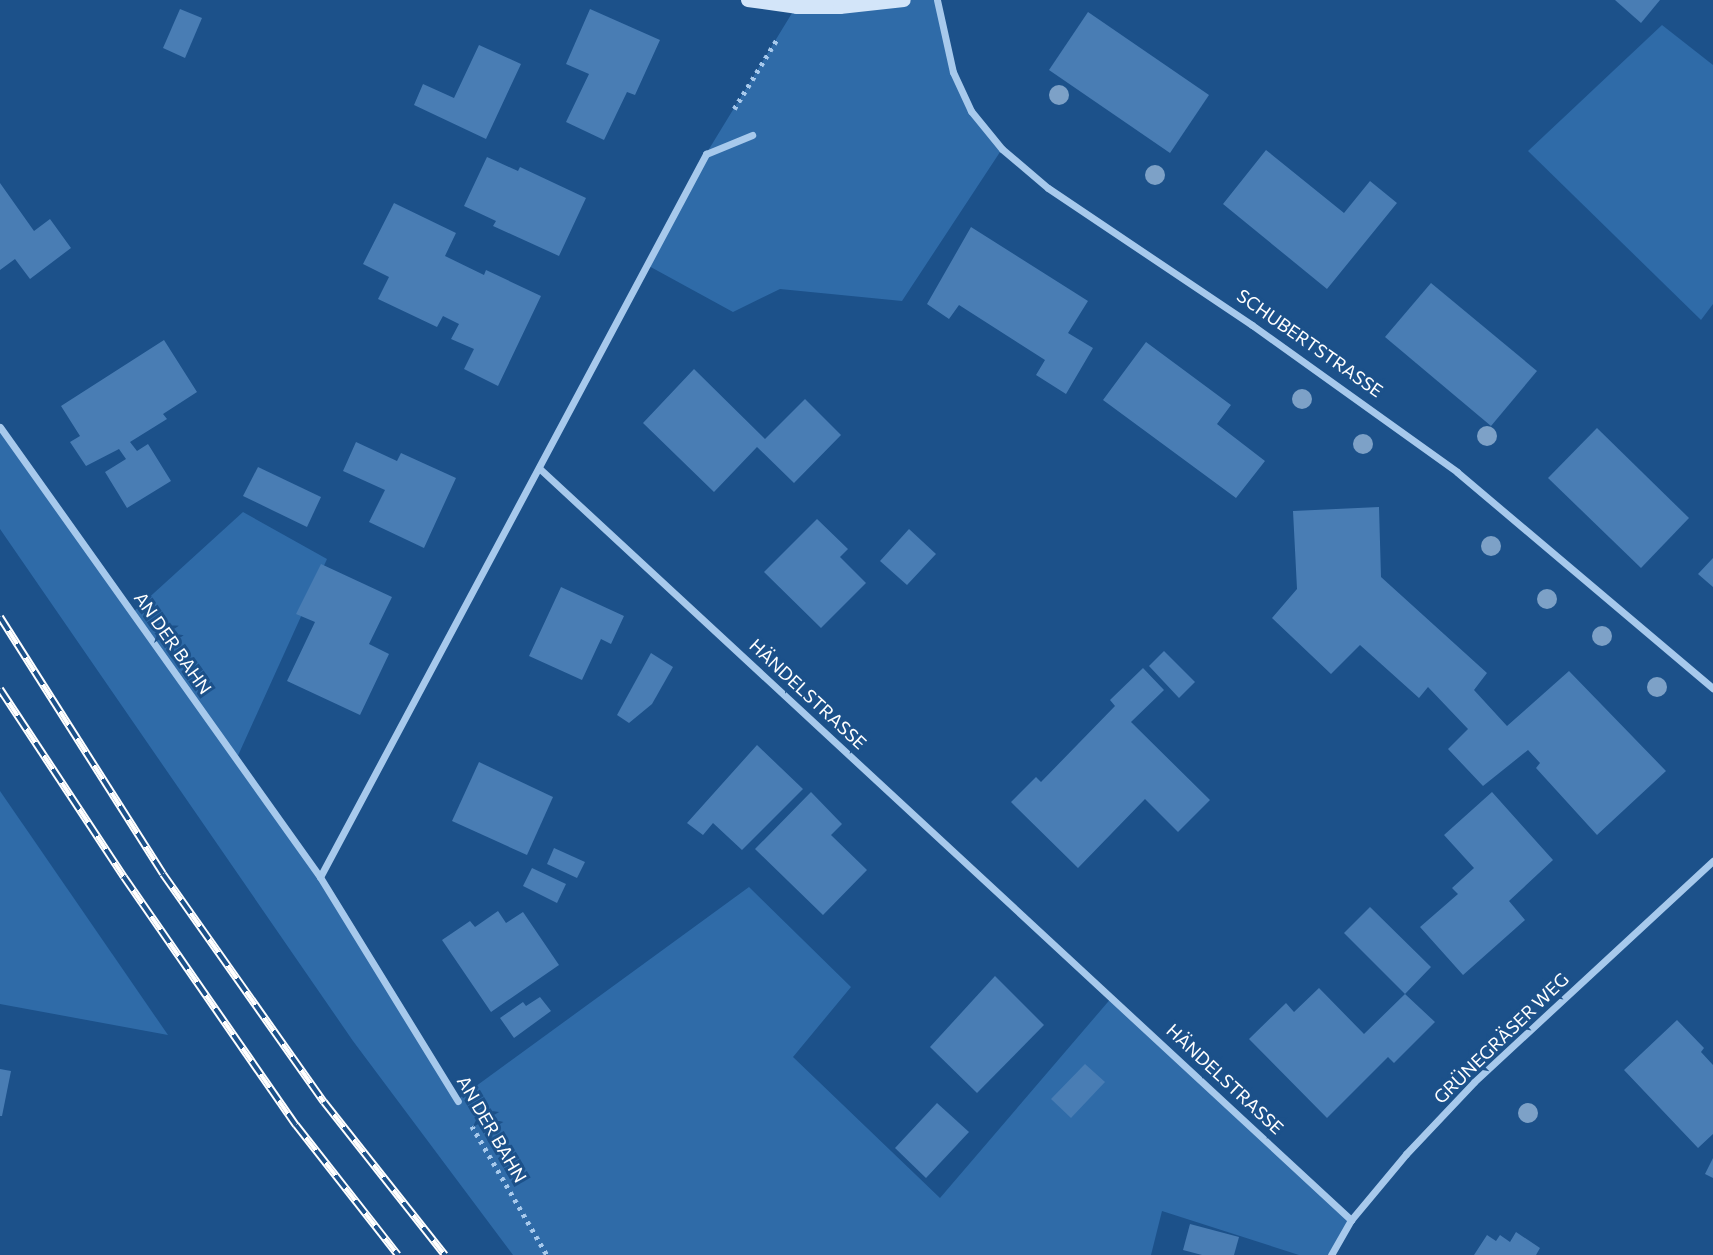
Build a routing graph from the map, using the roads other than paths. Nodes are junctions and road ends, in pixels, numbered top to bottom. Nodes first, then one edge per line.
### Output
1 (748, 0) edge
2 (904, 0) edge
3 (937, 0) edge
4 (798, 3) edge
5 (752, 135) dead end
6 (0, 427) edge
7 (539, 468) junction
8 (1713, 688) edge
9 (1713, 861) edge
10 (320, 877) junction
11 (457, 1101) road end
12 (1351, 1220) junction
13 (1331, 1255) edge

1 - 4 main road
2 - 4 main road
3 - 8 street, SCHUBERTSTRASSE
5 - 7 street
6 - 10 street, AN DER BAHN
7 - 10 street
7 - 12 street, HÄNDELSTRASSE
9 - 12 street, GRÜNEGRÄSER WEG
10 - 11 street, AN DER BAHN
12 - 13 street, GRÜNEGRÄSER WEG

